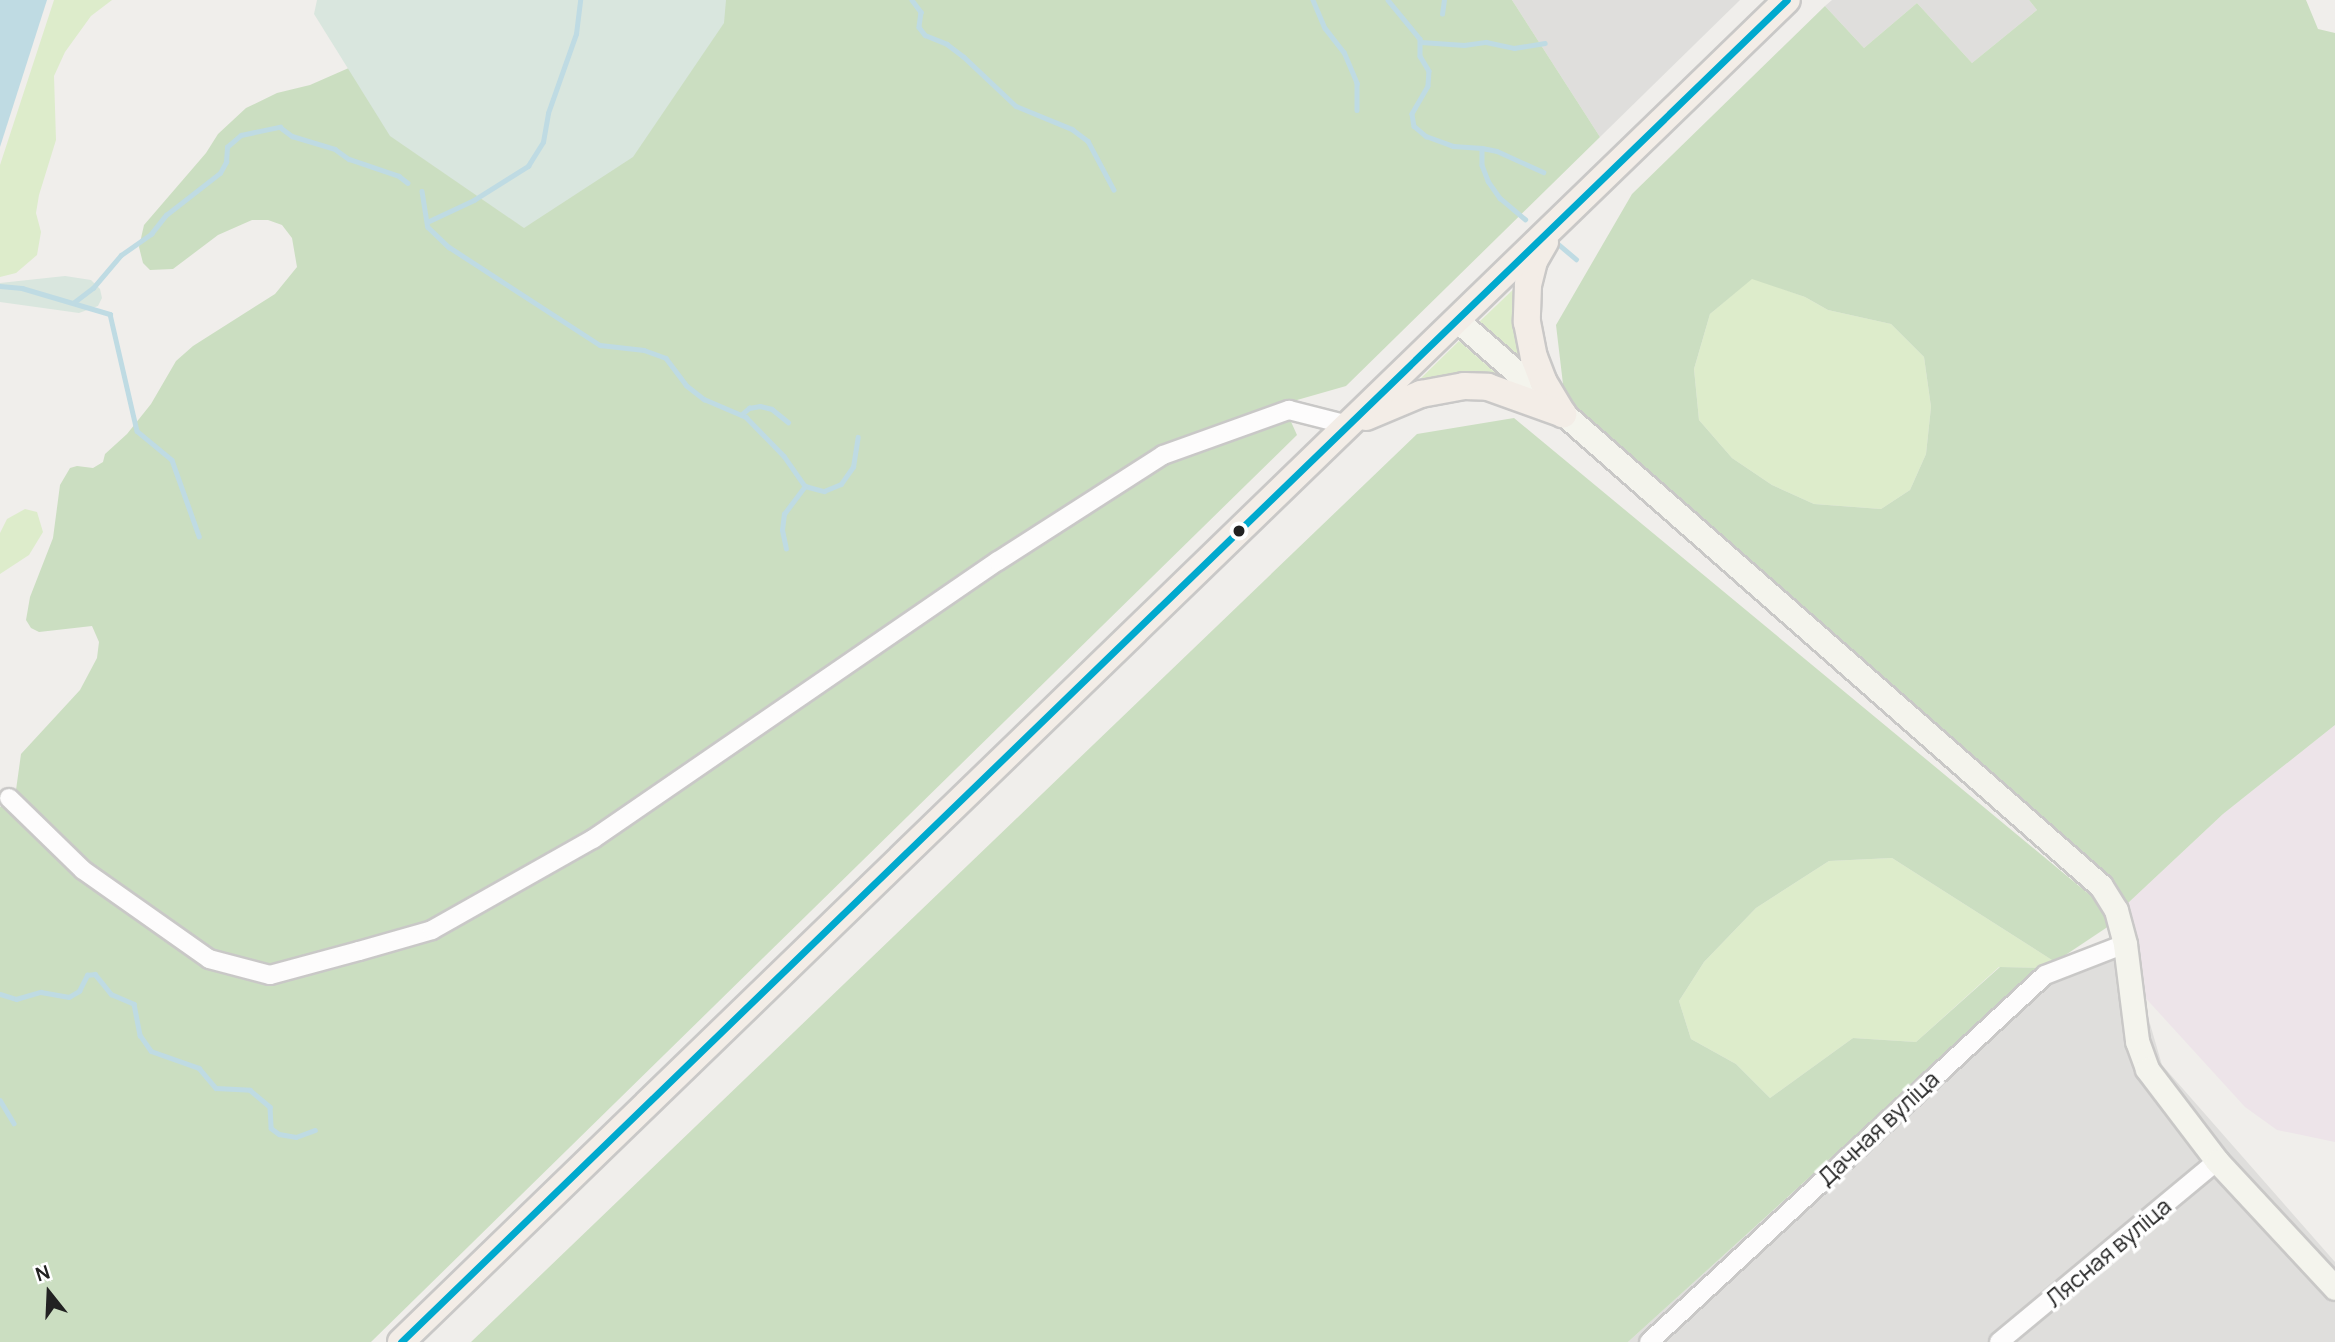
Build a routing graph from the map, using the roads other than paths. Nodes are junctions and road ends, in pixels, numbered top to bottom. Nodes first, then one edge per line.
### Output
1 (1787, 0) edge
2 (1556, 225) junction
3 (1457, 320) junction
4 (1563, 414) junction
5 (1348, 425) junction
6 (9, 799) dead end
7 (2125, 944) junction
8 (2217, 1161) junction
9 (2335, 1288) edge
10 (401, 1342) edge
11 (1649, 1342) edge
12 (1999, 1342) edge

1 - 2 main road
2 - 3 main road
2 - 4 main road
3 - 4 street
3 - 5 main road
4 - 5 main road
4 - 7 street
5 - 6 street
5 - 10 main road
7 - 8 street
7 - 11 street, Дачная вуліца
8 - 9 street
8 - 12 street, Лясная вуліца

